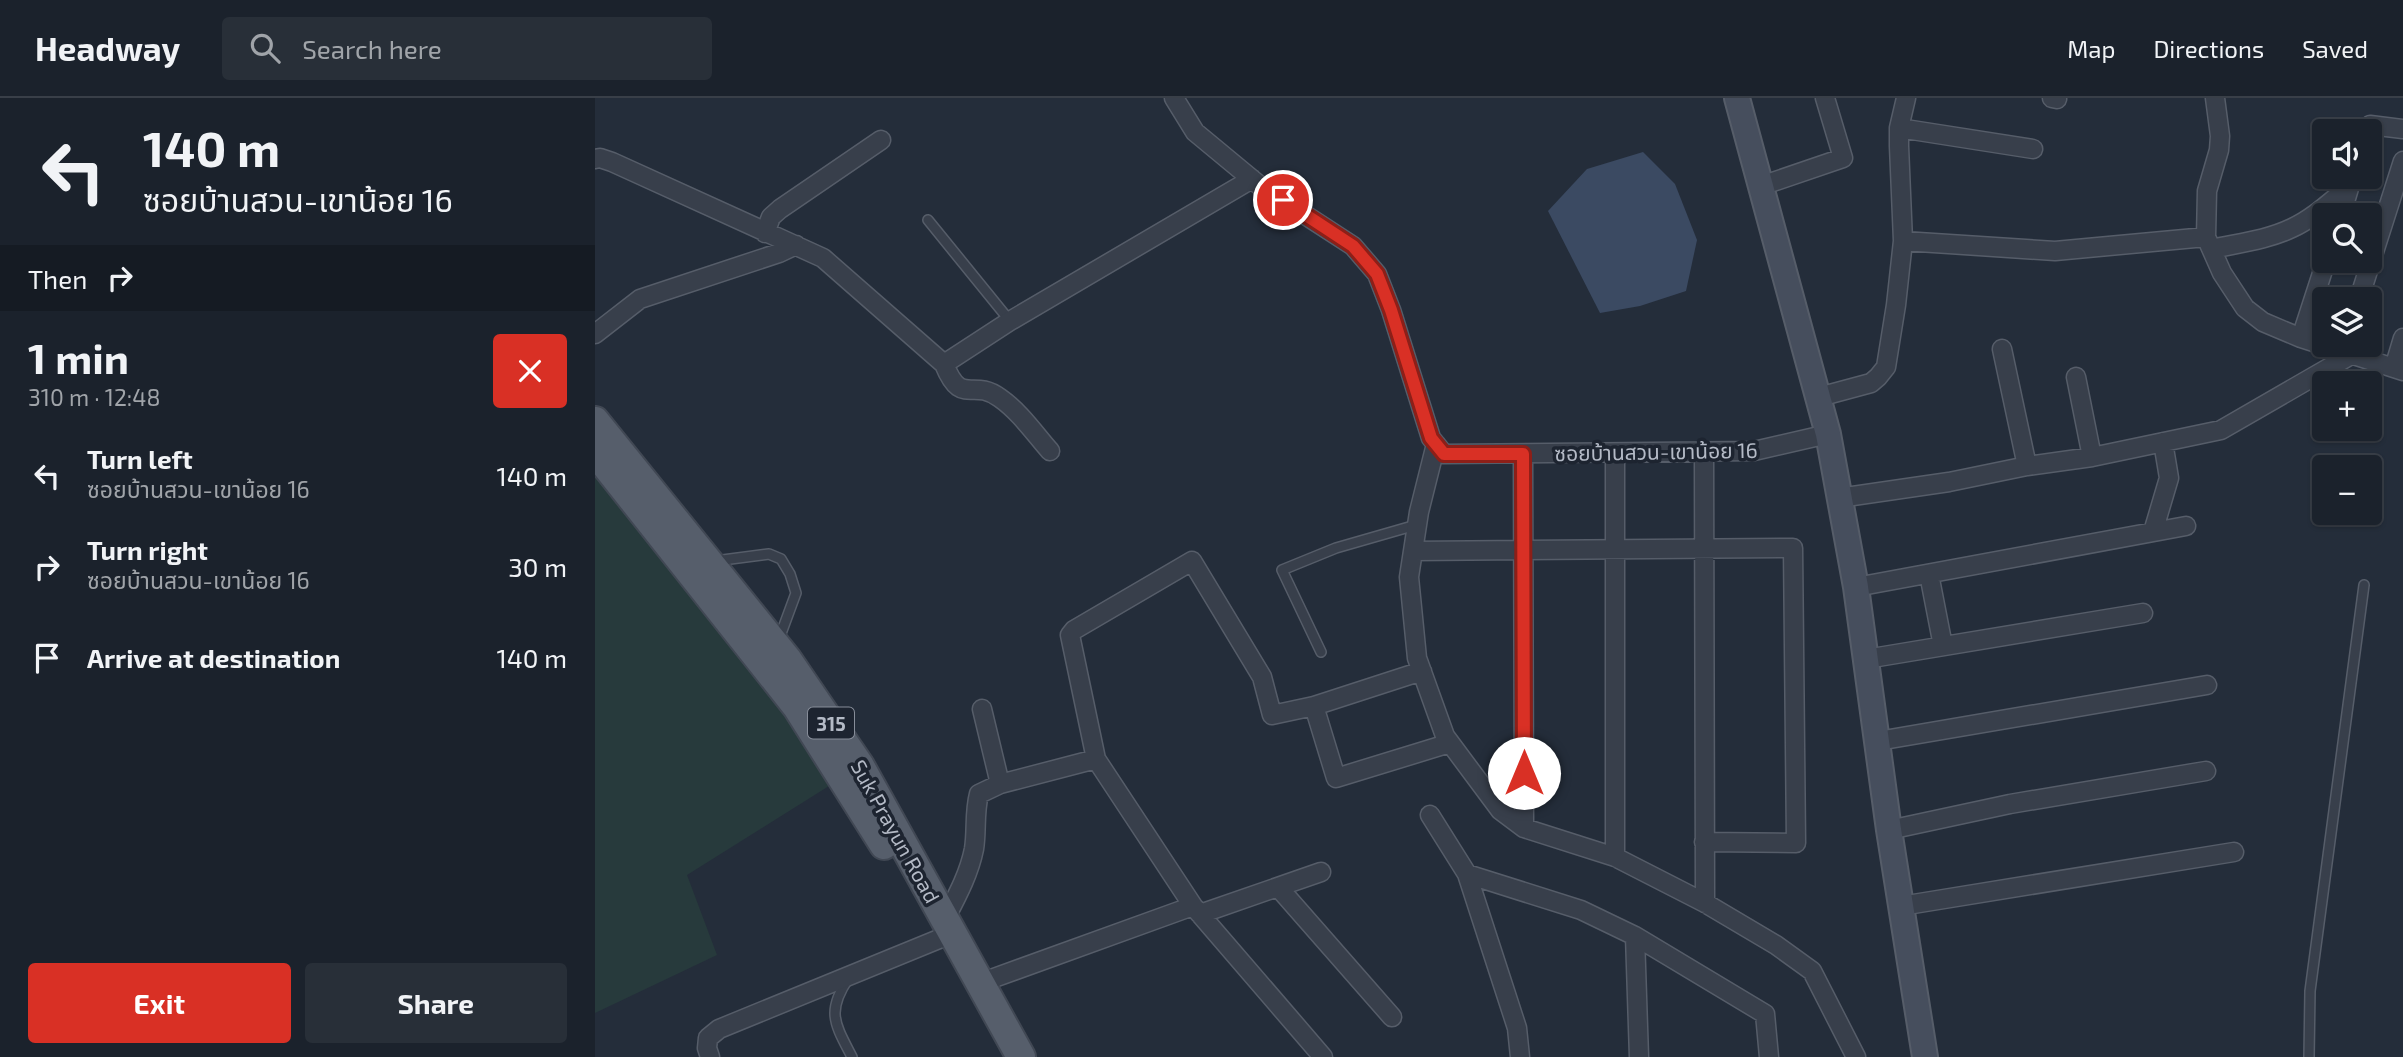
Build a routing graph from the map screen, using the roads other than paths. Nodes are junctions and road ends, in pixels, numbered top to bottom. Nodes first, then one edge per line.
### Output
1 (1174, 98) edge
2 (1737, 98) edge
3 (1825, 98) edge
4 (1906, 98) edge
5 (2215, 98) edge
6 (2382, 126) edge
7 (1899, 128) junction
8 (2403, 129) edge
9 (881, 140) dead end
10 (2033, 149) dead end
11 (595, 159) edge
12 (2403, 161) edge
13 (1252, 179) junction
14 (1761, 186) junction
15 (2343, 189) edge
16 (928, 220) dead end
17 (765, 233) junction
18 (1903, 241) junction
19 (2209, 243) junction
20 (796, 245) junction
21 (2322, 273) edge
22 (2363, 287) edge
23 (1010, 321) junction
24 (595, 334) edge
25 (2301, 338) junction
26 (2403, 338) edge
27 (2312, 341) edge
28 (2002, 349) dead end
29 (2335, 357) edge
30 (2365, 357) edge
31 (944, 364) junction
32 (2398, 369) edge
33 (2076, 377) dead end
34 (1819, 397) junction
35 (595, 421) edge
36 (1828, 434) junction
37 (2163, 442) junction
38 (1436, 444) junction
39 (1050, 451) dead end
40 (1704, 451) junction
41 (595, 452) edge
42 (1615, 453) junction
43 (1523, 454) junction
44 (2092, 457) junction
45 (2027, 467) junction
46 (1839, 498) junction
47 (1417, 525) junction
48 (2186, 526) dead end
49 (2153, 532) junction
50 (1704, 549) junction
51 (1615, 550) junction
52 (1413, 551) junction
53 (1523, 551) junction
54 (710, 562) junction
55 (1929, 574) junction
56 (2364, 585) dead end
57 (1856, 587) junction
58 (2143, 613) dead end
59 (777, 646) junction
60 (1943, 646) junction
61 (1321, 652) dead end
62 (1866, 659) junction
63 (1422, 671) junction
64 (2207, 685) dead end
65 (1314, 706) junction
66 (982, 709) dead end
67 (1878, 741) junction
68 (1450, 743) junction
69 (1096, 759) junction
70 (848, 767) junction
71 (2206, 771) dead end
72 (1000, 784) junction
73 (1430, 815) dead end
74 (1524, 828) junction
75 (1889, 830) junction
76 (1705, 842) junction
77 (2234, 852) dead end
78 (1615, 857) junction
79 (1321, 873) dead end
80 (1467, 874) junction
81 (1278, 887) junction
82 (1705, 903) junction
83 (1901, 906) junction
84 (1197, 910) junction
85 (942, 929) junction
86 (1635, 936) junction
87 (849, 977) junction
88 (980, 983) junction
89 (1392, 1017) dead end
90 (710, 1057) edge
91 (852, 1057) edge
92 (1005, 1057) edge
93 (1021, 1057) edge
94 (1323, 1057) edge
95 (1520, 1057) edge
96 (1639, 1057) edge
97 (1769, 1057) edge
98 (1856, 1057) edge
99 (1925, 1057) edge
100 (2309, 1057) edge

1 - 13 street
2 - 14 street
3 - 14 street
4 - 7 street
5 - 19 street
6 - 8 street
7 - 10 street
7 - 18 street
9 - 17 street
11 - 17 street
12 - 22 street
13 - 23 street
13 - 38 street
14 - 34 street
15 - 19 street
16 - 23 lane
17 - 20 street
18 - 19 street
18 - 34 street
19 - 25 street
20 - 24 street
20 - 31 street
21 - 25 street
23 - 31 street
25 - 27 street
26 - 32 street
28 - 45 street
29 - 37 street
30 - 32 street
31 - 39 street
33 - 44 street
34 - 36 street
35 - 54 main road, Suk Prayun Road / 315
36 - 40 street, ซอยบ้านสวน-เขาน้อย 16
36 - 46 street
37 - 44 street
37 - 49 street
38 - 43 street, ซอยบ้านสวน-เขาน้อย 16
38 - 47 street
40 - 42 street, ซอยบ้านสวน-เขาน้อย 16
40 - 50 street
41 - 70 main road, Suk Prayun Road / 315
42 - 43 street, ซอยบ้านสวน-เขาน้อย 16
42 - 51 street
43 - 53 street
44 - 45 street
45 - 46 street
46 - 57 street
47 - 52 street
47 - 61 lane
48 - 49 street
49 - 55 street
50 - 51 street
50 - 76 street
50 - 76 street
51 - 53 street
51 - 78 street
52 - 53 street
52 - 63 street
53 - 74 street
54 - 59 main road, Suk Prayun Road / 315
54 - 59 lane
55 - 57 street
55 - 60 street
56 - 100 lane
57 - 62 street
58 - 60 street
59 - 70 main road, Suk Prayun Road / 315
60 - 62 street
62 - 67 street
63 - 65 street
63 - 68 street
64 - 67 street
65 - 68 street
65 - 69 street
66 - 72 street
67 - 75 street
68 - 74 street
69 - 72 street
69 - 84 street
70 - 85 main road, Suk Prayun Road / 315
71 - 75 street
72 - 85 street
73 - 80 street
74 - 78 street
75 - 83 street
76 - 82 street
77 - 83 street
78 - 82 street
79 - 81 street
80 - 86 street
80 - 95 street
81 - 84 street
81 - 89 street
82 - 98 street
83 - 99 street
84 - 88 street
84 - 94 street
85 - 87 street
85 - 88 main road, Suk Prayun Road / 315
85 - 92 main road, Suk Prayun Road / 315
86 - 96 street
86 - 97 street
87 - 90 street
87 - 91 lane
88 - 93 main road, Suk Prayun Road / 315

